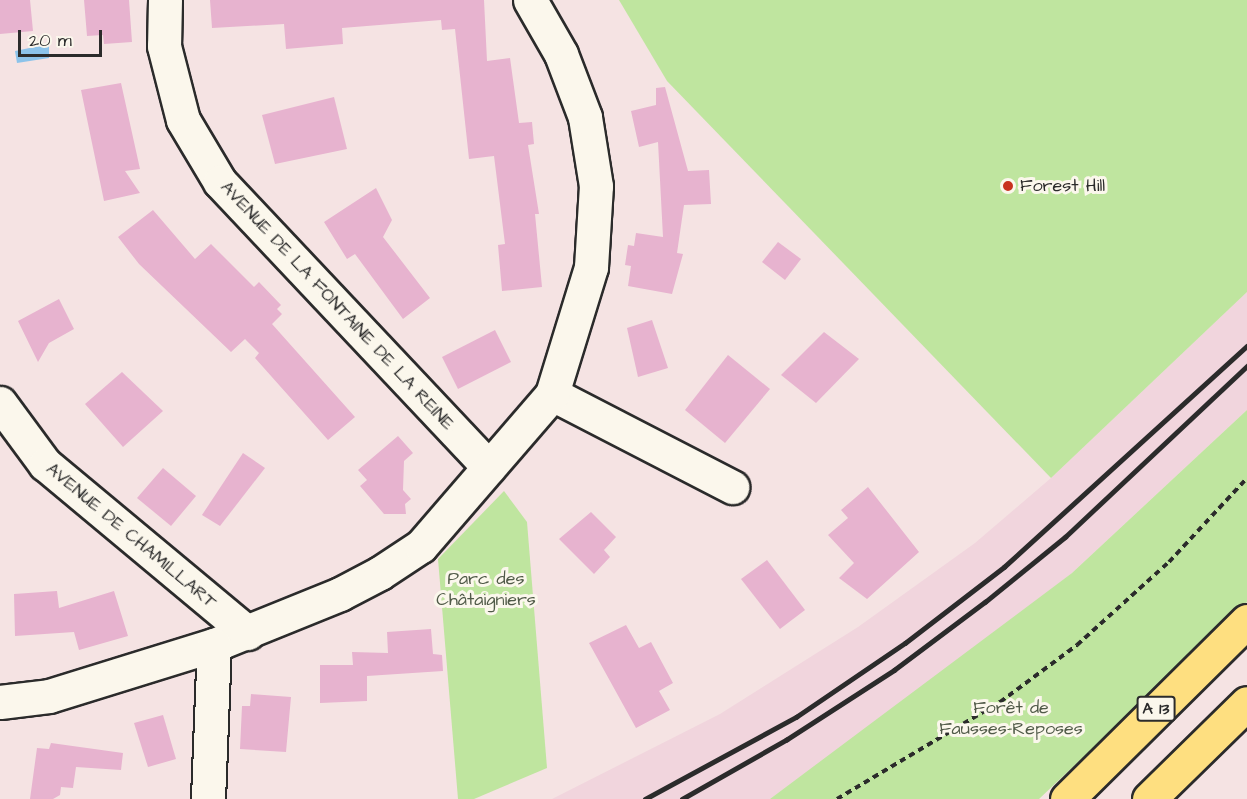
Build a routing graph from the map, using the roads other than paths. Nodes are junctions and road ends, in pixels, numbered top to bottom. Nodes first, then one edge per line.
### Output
1 (165, 0) edge
2 (530, 0) edge
3 (552, 394) junction
4 (0, 403) edge
5 (489, 467) junction
6 (732, 486) dead end
7 (1247, 621) edge
8 (248, 633) junction
9 (214, 645) junction
10 (0, 702) edge
11 (1247, 703) edge
12 (208, 799) edge
13 (1067, 799) edge
14 (1149, 799) edge

1 - 5 street, AVENUE DE LA FONTAINE DE LA REINE
2 - 3 street
3 - 5 street
3 - 6 street
4 - 8 street, AVENUE DE CHAMILLART
5 - 8 street
7 - 13 highway, A 13
8 - 9 street
9 - 10 street
9 - 12 street
11 - 14 highway

